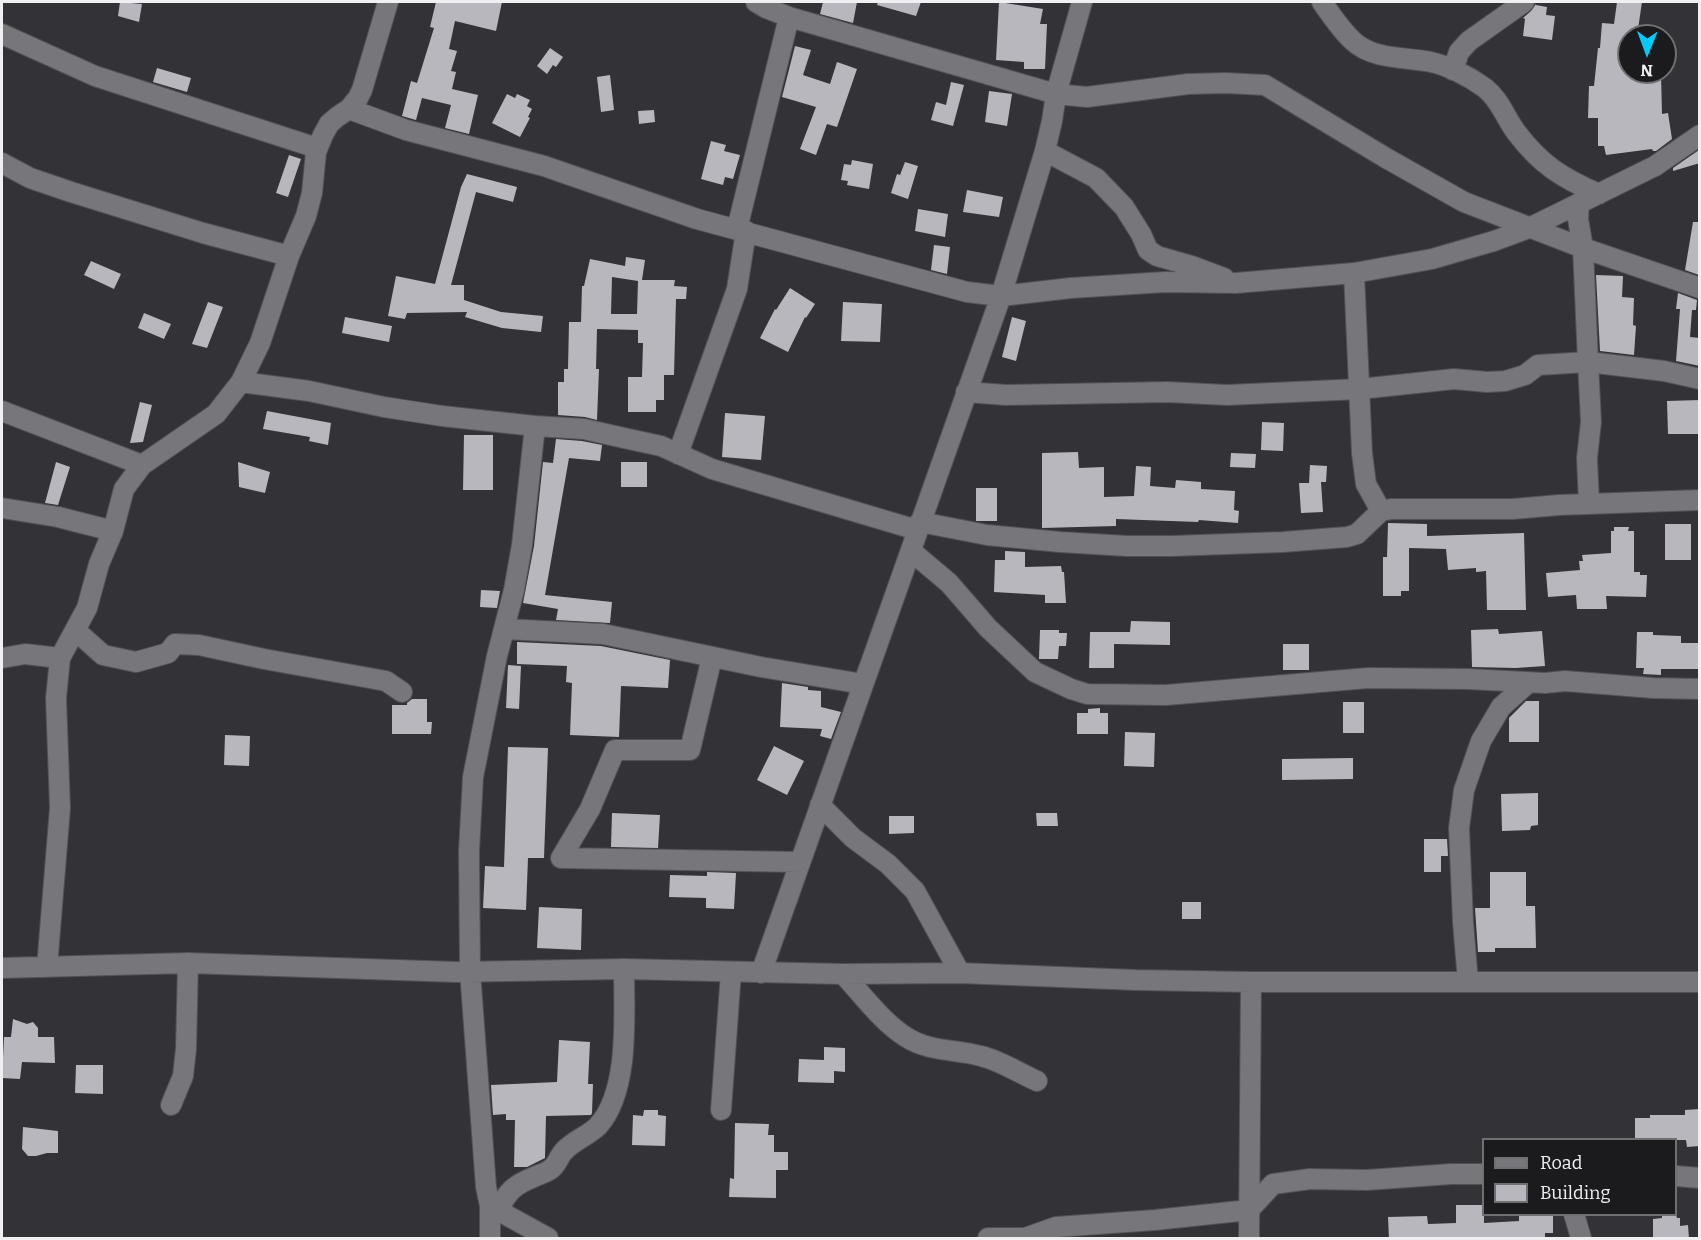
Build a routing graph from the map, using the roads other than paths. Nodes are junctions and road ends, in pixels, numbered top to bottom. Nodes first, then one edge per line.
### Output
1 (388, 2) edge
2 (756, 2) edge
3 (1082, 2) edge
4 (1322, 2) edge
5 (1524, 2) edge
6 (789, 17) junction
7 (2, 34) edge
8 (1453, 70) junction
9 (1056, 94) junction
10 (349, 109) junction
11 (1700, 135) edge
12 (317, 148) junction
13 (1045, 152) junction
14 (2, 163) edge
15 (1548, 167) junction
16 (1599, 194) junction
17 (1464, 202) junction
18 (1573, 205) junction
19 (1529, 228) junction
20 (741, 230) junction
21 (1494, 241) junction
22 (1583, 248) junction
23 (289, 256) junction
24 (1354, 273) junction
25 (1236, 283) junction
26 (1700, 288) edge
27 (1001, 296) junction
28 (1588, 362) junction
29 (1700, 379) edge
30 (241, 382) junction
31 (1360, 389) junction
32 (966, 392) junction
33 (2, 411) edge
34 (535, 426) junction
35 (678, 454) junction
36 (142, 465) junction
37 (1700, 500) edge
38 (1588, 504) junction
39 (3, 511) edge
40 (1381, 511) junction
41 (919, 526) junction
42 (113, 531) junction
43 (911, 551) junction
44 (505, 629) junction
45 (75, 630) junction
46 (712, 657) junction
47 (2, 658) edge
48 (60, 658) junction
49 (1528, 683) junction
50 (863, 684) junction
51 (1700, 689) edge
52 (402, 692) dead end
53 (820, 805) junction
54 (800, 862) junction
55 (188, 963) junction
56 (46, 968) junction
57 (7, 969) edge
58 (624, 969) junction
59 (470, 971) junction
60 (731, 972) junction
61 (761, 973) junction
62 (960, 973) junction
63 (843, 974) junction
64 (1251, 982) junction
65 (1468, 982) junction
66 (1700, 982) edge
67 (1037, 1081) dead end
68 (171, 1105) dead end
69 (722, 1110) dead end
70 (1482, 1173) edge
71 (1677, 1176) edge
72 (1700, 1178) edge
73 (494, 1208) junction
74 (1249, 1210) junction
75 (1574, 1216) edge
76 (490, 1239) edge
77 (548, 1239) edge
78 (988, 1239) edge
79 (1249, 1239) edge
80 (1581, 1239) edge

1 - 10 street
2 - 6 street
3 - 9 street
4 - 8 street
5 - 8 street
6 - 9 street
6 - 20 street
7 - 12 street
8 - 15 street
9 - 13 street
9 - 17 street
10 - 12 street
10 - 20 street
11 - 16 street
12 - 23 street
13 - 25 street
13 - 27 street
14 - 23 street
15 - 16 street
15 - 18 street
16 - 18 street
17 - 19 street
17 - 21 street
18 - 19 street
18 - 22 street
19 - 21 street
19 - 22 street
20 - 27 street
20 - 35 street
21 - 24 street
22 - 26 street
22 - 28 street
23 - 30 street
24 - 25 street
24 - 31 street
25 - 27 street
27 - 32 street
28 - 29 street
28 - 31 street
28 - 38 street
30 - 34 street
30 - 36 street
31 - 32 street
31 - 40 street
32 - 41 street
33 - 36 street
34 - 35 street
34 - 44 street
35 - 41 street
36 - 42 street
37 - 38 street
38 - 40 street
39 - 42 street
40 - 41 street
41 - 43 street
42 - 45 street
43 - 49 street
43 - 50 street
44 - 46 street
44 - 59 street
45 - 48 street
45 - 52 street
46 - 50 street
46 - 54 street
47 - 48 street
48 - 56 street
49 - 51 street
49 - 65 street
50 - 53 street
53 - 54 street
53 - 62 street
54 - 61 street
55 - 56 street
55 - 59 street
55 - 68 street
56 - 57 street
58 - 59 street
58 - 60 street
58 - 73 street
59 - 73 street
60 - 61 street
60 - 69 street
61 - 63 street
62 - 63 street
62 - 64 street
63 - 67 street
64 - 65 street
64 - 74 street
65 - 66 street
70 - 74 street
71 - 72 street
73 - 76 street
73 - 77 street
74 - 78 street
74 - 79 street
75 - 80 street

